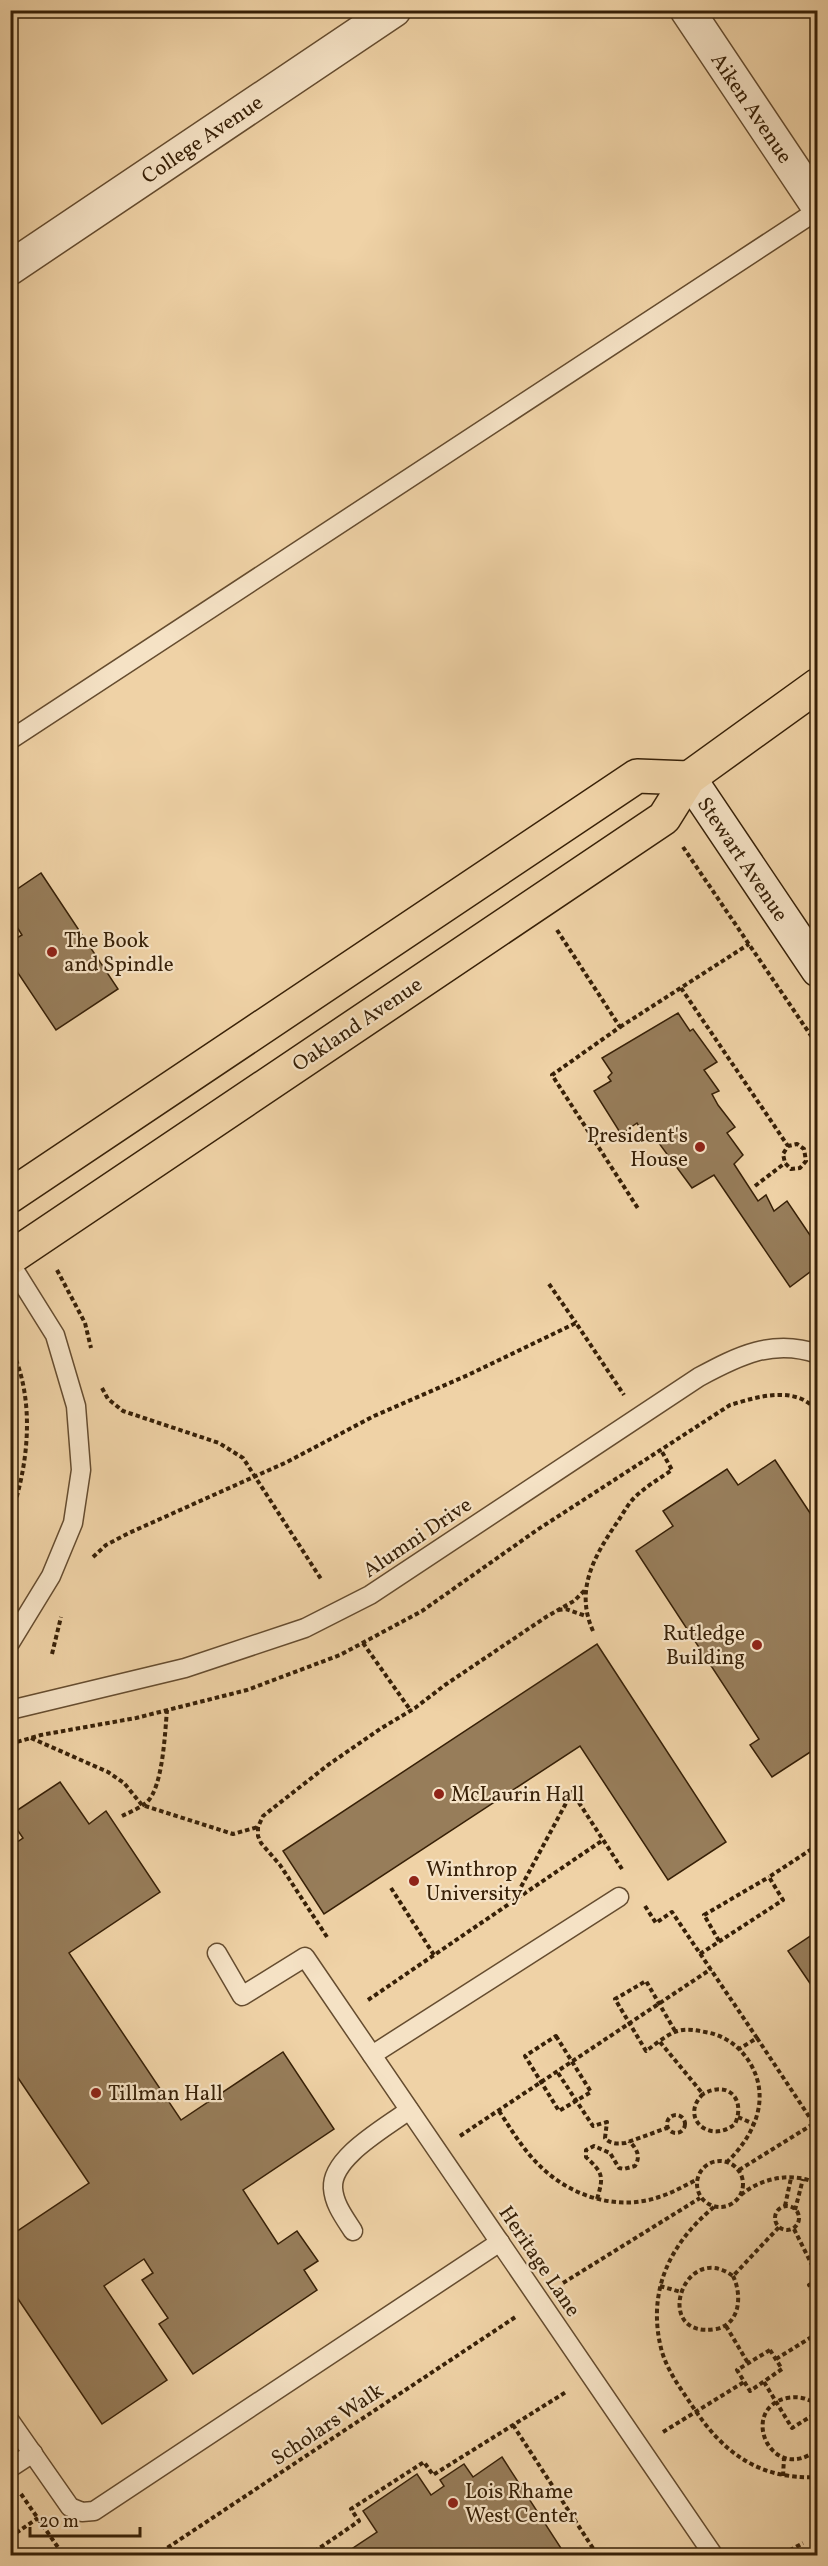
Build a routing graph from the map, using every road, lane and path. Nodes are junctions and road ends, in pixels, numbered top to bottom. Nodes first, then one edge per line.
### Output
1 (394, 10) edge
2 (687, 10) edge
3 (818, 208) edge
4 (10, 268) edge
5 (818, 685) edge
6 (10, 740) edge
7 (689, 778) junction
8 (675, 853) dead end
9 (539, 902) junction
10 (568, 925) dead end
11 (558, 932) junction
12 (549, 938) dead end
13 (749, 944) junction
14 (818, 970) edge
15 (681, 988) junction
16 (620, 1027) junction
17 (818, 1046) edge
18 (788, 1146) junction
19 (785, 1163) junction
20 (755, 1186) dead end
21 (10, 1196) edge
22 (639, 1210) dead end
23 (10, 1258) edge
24 (10, 1263) edge
25 (549, 1284) dead end
26 (576, 1323) junction
27 (10, 1346) edge
28 (818, 1354) edge
29 (101, 1386) dead end
30 (818, 1409) edge
31 (637, 1418) junction
32 (661, 1450) junction
33 (254, 1476) junction
34 (10, 1518) edge
35 (93, 1557) dead end
36 (475, 1571) dead end
37 (321, 1579) dead end
38 (585, 1590) junction
39 (556, 1611) junction
40 (586, 1616) junction
41 (593, 1631) dead end
42 (10, 1643) edge
43 (363, 1643) dead end
44 (10, 1710) edge
45 (167, 1710) dead end
46 (411, 1711) junction
47 (31, 1738) dead end
48 (142, 1805) junction
49 (122, 1816) dead end
50 (258, 1827) junction
51 (603, 1840) junction
52 (818, 1845) edge
53 (627, 1877) dead end
54 (769, 1877) junction
55 (391, 1888) dead end
56 (619, 1897) dead end
57 (513, 1901) junction
58 (644, 1905) dead end
59 (719, 1941) junction
60 (331, 1943) dead end
61 (217, 1953) dead end
62 (700, 1954) junction
63 (434, 1955) junction
64 (711, 1969) junction
65 (361, 1991) dead end
66 (660, 2005) junction
67 (630, 2024) junction
68 (675, 2031) junction
69 (757, 2038) junction
70 (660, 2042) junction
71 (739, 2049) junction
72 (372, 2055) junction
73 (573, 2062) junction
74 (558, 2073) junction
75 (542, 2083) junction
76 (704, 2094) junction
77 (575, 2102) junction
78 (410, 2110) junction
79 (500, 2111) junction
80 (738, 2116) junction
81 (696, 2118) junction
82 (686, 2122) junction
83 (816, 2122) edge
84 (754, 2124) junction
85 (454, 2127) dead end
86 (667, 2128) junction
87 (818, 2130) edge
88 (460, 2136) junction
89 (629, 2141) junction
90 (466, 2146) dead end
91 (727, 2162) junction
92 (739, 2170) junction
93 (791, 2178) junction
94 (803, 2179) junction
95 (696, 2180) junction
96 (818, 2184) edge
97 (741, 2196) junction
98 (700, 2198) junction
99 (597, 2199) junction
100 (785, 2206) junction
101 (714, 2207) junction
102 (795, 2210) junction
103 (779, 2227) junction
104 (794, 2229) junction
105 (353, 2230) dead end
106 (500, 2242) junction
107 (733, 2276) junction
108 (818, 2278) edge
109 (559, 2285) dead end
110 (660, 2286) junction
111 (681, 2292) junction
112 (818, 2299) edge
113 (515, 2317) dead end
114 (726, 2326) junction
115 (818, 2333) edge
116 (776, 2359) junction
117 (748, 2364) junction
118 (744, 2382) junction
119 (764, 2382) junction
120 (566, 2392) dead end
121 (775, 2403) junction
122 (818, 2406) edge
123 (696, 2412) junction
124 (818, 2412) edge
125 (10, 2421) edge
126 (513, 2425) junction
127 (658, 2435) dead end
128 (818, 2449) edge
129 (33, 2453) junction
130 (784, 2458) junction
131 (10, 2468) edge
132 (783, 2476) junction
133 (818, 2477) edge
134 (21, 2494) dead end
135 (38, 2518) junction
136 (10, 2537) edge
137 (803, 2543) dead end
138 (64, 2556) edge
139 (155, 2556) edge
140 (308, 2556) edge
141 (598, 2556) edge
142 (714, 2556) edge
143 (789, 2556) edge

1 - 4 street, College Avenue
2 - 3 street, Aiken Avenue
3 - 6 lane
5 - 7 main road, Oakland Avenue
7 - 9 main road, Oakland Avenue
7 - 14 street, Stewart Avenue
7 - 21 main road
8 - 13 path
9 - 11 path
9 - 23 main road, Oakland Avenue
10 - 11 path
11 - 12 path
11 - 16 path
13 - 15 path
13 - 17 path
15 - 16 path
15 - 18 path
16 - 22 path
18 - 19 path
18 - 19 path
19 - 20 path
24 - 42 lane
25 - 26 path
26 - 31 path
26 - 33 path
27 - 34 path
28 - 31 lane, Alumni Drive
29 - 33 path
30 - 32 path
31 - 44 lane, Alumni Drive
32 - 36 path
32 - 38 path
33 - 35 path
33 - 37 path
38 - 39 path
38 - 40 path
39 - 40 path
39 - 46 path
40 - 41 path
43 - 46 path
45 - 48 path
46 - 50 path
47 - 48 path
48 - 49 path
48 - 50 path
50 - 60 path
51 - 53 path
51 - 57 path
51 - 57 path
52 - 54 path
54 - 59 path
54 - 59 path
55 - 63 path
56 - 72 lane
57 - 63 path
58 - 62 path
59 - 62 path
61 - 72 lane, Heritage Lane
62 - 64 path
63 - 65 path
64 - 66 path
64 - 69 path
66 - 67 path
66 - 67 path
66 - 68 path
67 - 70 path
67 - 73 path
68 - 70 path
68 - 71 path
69 - 71 path
69 - 83 path
70 - 76 path
71 - 84 path
72 - 78 lane, Heritage Lane
73 - 74 path
73 - 75 path
73 - 77 path
74 - 75 path
74 - 77 path
75 - 77 path
75 - 79 path
76 - 80 path
76 - 81 path
77 - 89 path
78 - 105 lane
78 - 106 lane, Heritage Lane
79 - 88 path
79 - 99 path
80 - 81 path
80 - 84 path
81 - 82 path
82 - 86 path
82 - 86 path
83 - 87 path
83 - 92 path
84 - 91 path
85 - 88 path
86 - 89 path
88 - 90 path
89 - 99 path
91 - 92 path
91 - 95 path
92 - 97 path
93 - 94 path
93 - 97 path
93 - 100 path
94 - 96 path
94 - 102 path
95 - 98 path
95 - 99 path
97 - 101 path
98 - 101 path
98 - 109 path
100 - 102 path
100 - 103 path
101 - 110 path
102 - 104 path
103 - 104 path
103 - 107 path
104 - 108 path
106 - 129 lane
106 - 142 lane, Heritage Lane
107 - 111 path
107 - 114 path
108 - 112 path
110 - 111 path
110 - 123 path
111 - 114 path
113 - 139 path, Scholars Walk
114 - 117 path
115 - 116 path
116 - 117 path
116 - 119 path
117 - 118 path
118 - 119 path
118 - 123 path
119 - 121 path
120 - 126 path
121 - 122 path
121 - 124 path
121 - 130 path
123 - 127 path
123 - 132 path
125 - 129 lane
126 - 140 path
126 - 141 path
128 - 130 path
129 - 131 lane
130 - 132 path
132 - 133 path
134 - 135 path
135 - 136 path
135 - 138 path
137 - 143 path

